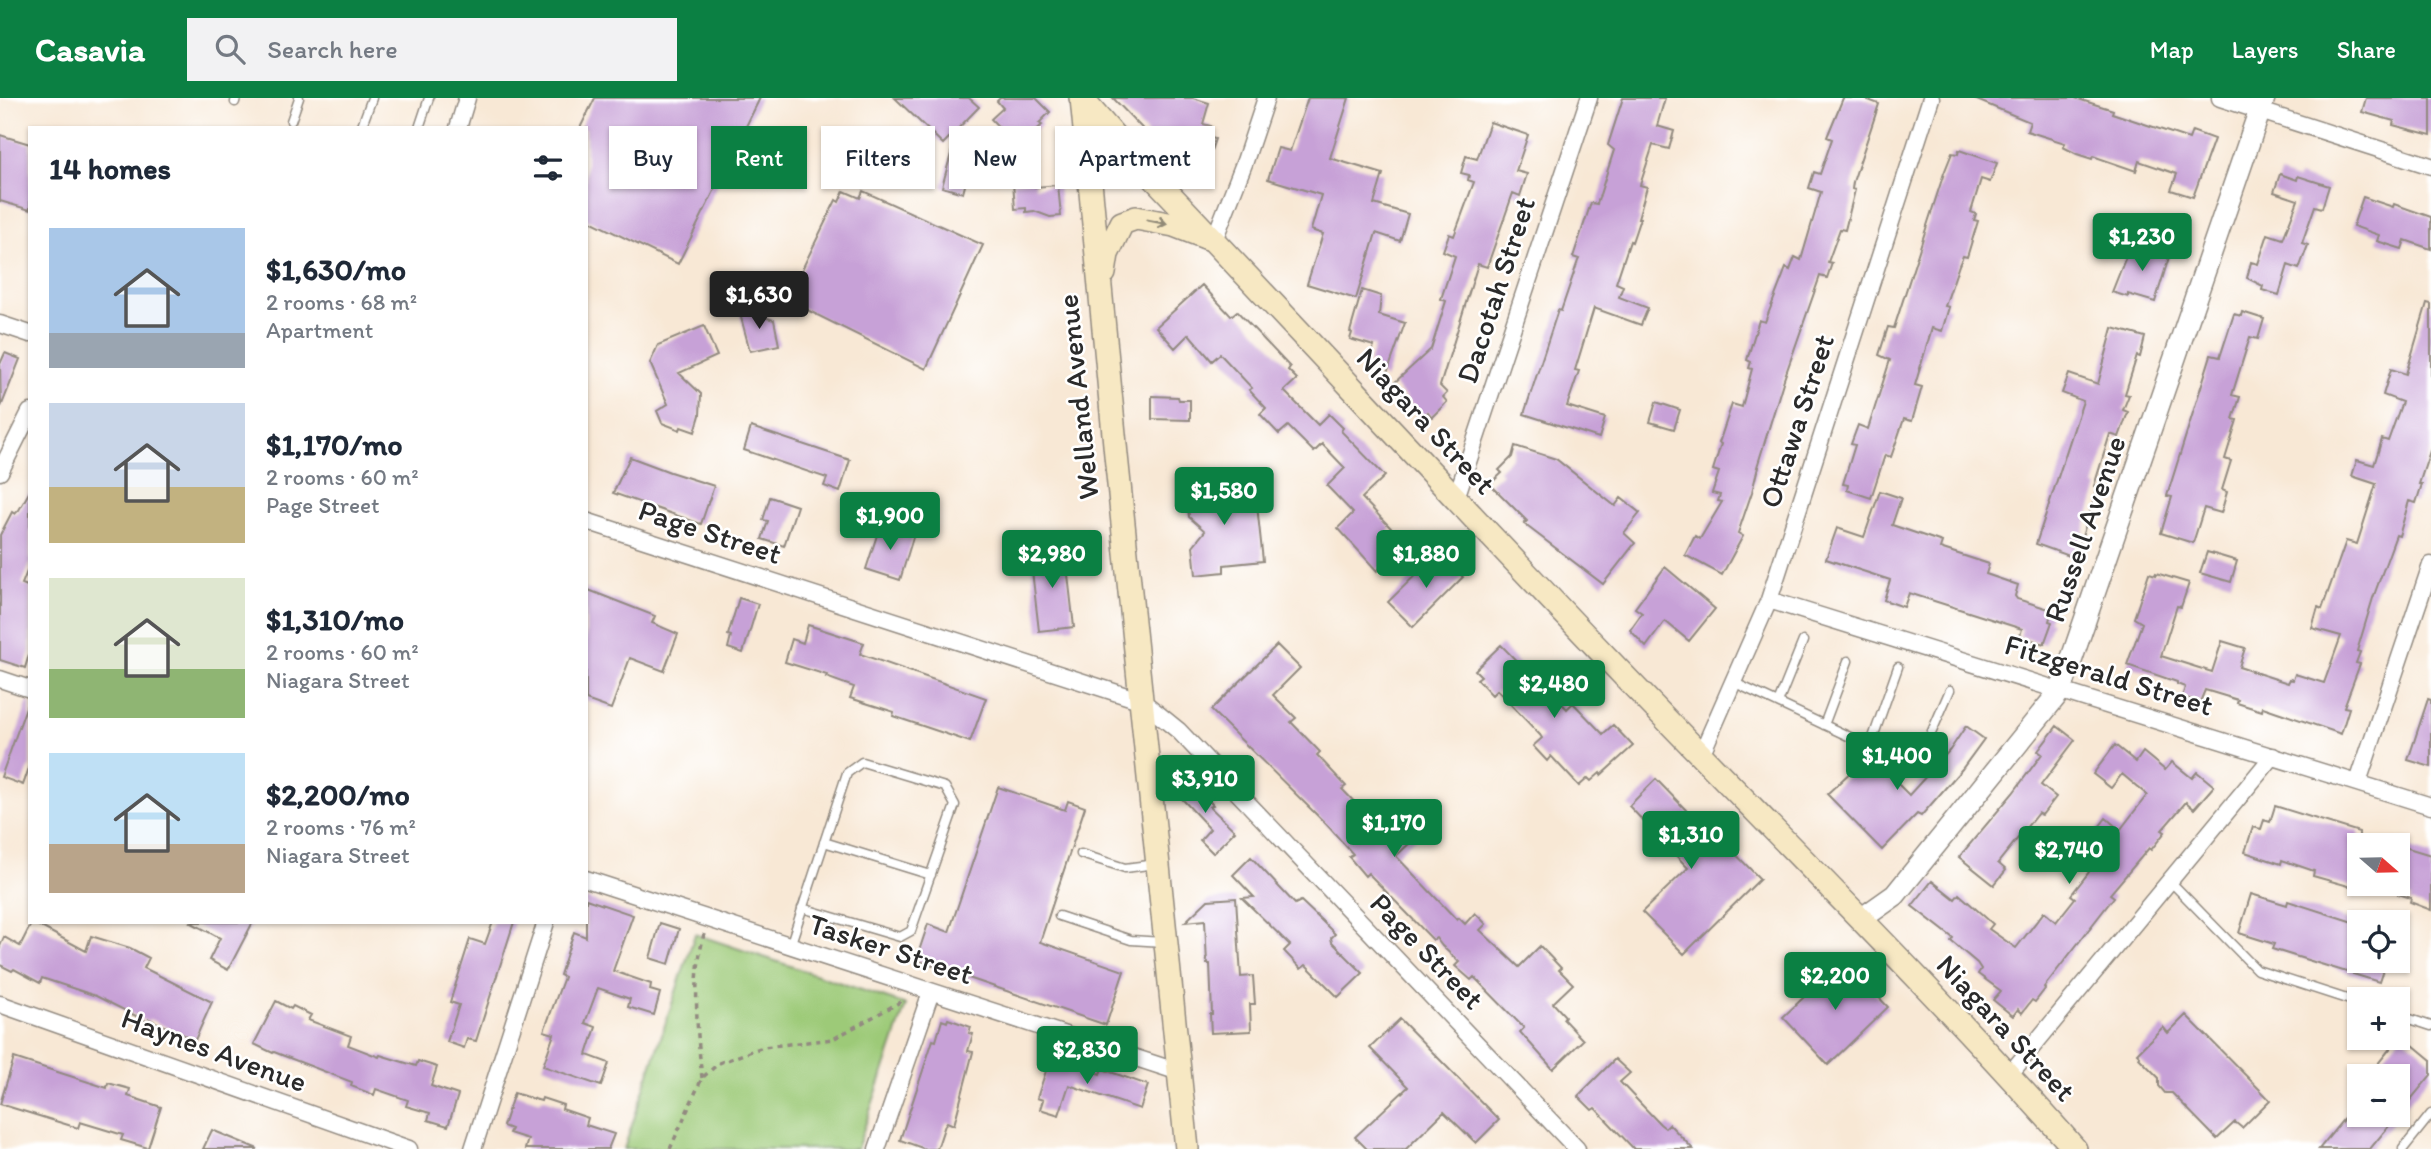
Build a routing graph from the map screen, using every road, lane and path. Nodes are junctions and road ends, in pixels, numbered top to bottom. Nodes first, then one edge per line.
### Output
1 (299, 98) edge
2 (372, 98) edge
3 (429, 98) edge
4 (467, 98) edge
5 (1082, 98) edge
6 (1266, 98) edge
7 (1589, 98) edge
8 (1931, 98) edge
9 (2220, 98) edge
10 (2262, 104) edge
11 (290, 121) dead end
12 (362, 126) edge
13 (420, 126) edge
14 (459, 126) edge
15 (2431, 166) edge
16 (1214, 240) junction
17 (1100, 300) junction
18 (0, 324) edge
19 (28, 333) edge
20 (28, 416) edge
21 (0, 472) edge
22 (1455, 501) junction
23 (588, 522) edge
24 (2431, 565) edge
25 (1769, 600) junction
26 (1803, 641) dead end
27 (1848, 661) dead end
28 (1898, 667) dead end
29 (0, 679) edge
30 (1733, 682) junction
31 (28, 688) edge
32 (1950, 690) dead end
33 (2061, 690) junction
34 (1142, 701) junction
35 (1778, 703) junction
36 (1824, 724) junction
37 (1870, 747) junction
38 (1701, 755) junction
39 (2273, 756) junction
40 (2358, 782) junction
41 (2431, 806) edge
42 (824, 842) junction
43 (1081, 854) dead end
44 (1159, 864) junction
45 (930, 875) junction
46 (588, 879) edge
47 (2170, 881) junction
48 (802, 908) junction
49 (1059, 916) dead end
50 (708, 919) junction
51 (1861, 919) junction
52 (545, 924) edge
53 (1166, 942) junction
54 (790, 946) junction
55 (927, 991) junction
56 (2347, 999) edge
57 (0, 1004) edge
58 (2410, 1019) edge
59 (2431, 1026) edge
60 (1179, 1072) junction
61 (2009, 1074) junction
62 (702, 1078) junction
63 (2431, 1114) edge
64 (409, 1149) edge
65 (473, 1149) edge
66 (670, 1149) edge
67 (877, 1149) edge
68 (1187, 1149) edge
69 (1577, 1149) edge
70 (2075, 1149) edge
71 (2403, 1149) edge

1 - 11 lane
2 - 12 lane
3 - 13 lane
4 - 14 street
5 - 16 main road, Niagara Street
5 - 17 main road, Welland Avenue
6 - 16 street
7 - 22 street, Dacotah Street
8 - 25 street, Ottawa Street
9 - 10 street
10 - 15 street
10 - 33 street, Russell Avenue
17 -> 16 main road
16 - 22 main road, Niagara Street
17 - 34 main road, Welland Avenue
18 - 19 street
20 - 21 street
22 - 38 main road, Niagara Street
23 - 34 street, Page Street
24 - 40 street
25 - 30 street, Ottawa Street
25 - 33 street, Fitzgerald Street
26 - 35 lane
27 - 36 lane
28 - 37 lane
29 - 31 street
30 - 35 lane
30 - 38 street, Ottawa Street
32 - 37 lane
33 - 39 street, Fitzgerald Street
33 - 51 street, Russell Avenue
34 - 44 main road, Welland Avenue
34 - 69 street, Page Street
35 - 36 lane
36 - 37 lane
38 - 51 main road, Niagara Street
39 - 40 street, Fitzgerald Street
39 - 47 street
40 - 41 street, Fitzgerald Street
42 - 45 lane
42 - 45 lane
42 - 48 lane
43 - 44 lane
44 - 53 main road, Welland Avenue
45 - 48 lane
46 - 50 street, Tasker Street
47 - 56 lane
47 - 61 street
48 - 54 lane
49 - 53 lane
50 - 54 street, Tasker Street
50 - 62 path
51 - 61 main road, Niagara Street
52 - 65 street
53 - 60 main road, Welland Avenue
54 - 55 street, Tasker Street
55 - 60 street, Tasker Street
55 - 62 path
55 - 67 street
57 - 64 street, Haynes Avenue
58 - 59 lane
60 - 68 main road, Welland Avenue
61 - 70 main road, Niagara Street
62 - 66 path
63 - 71 lane

